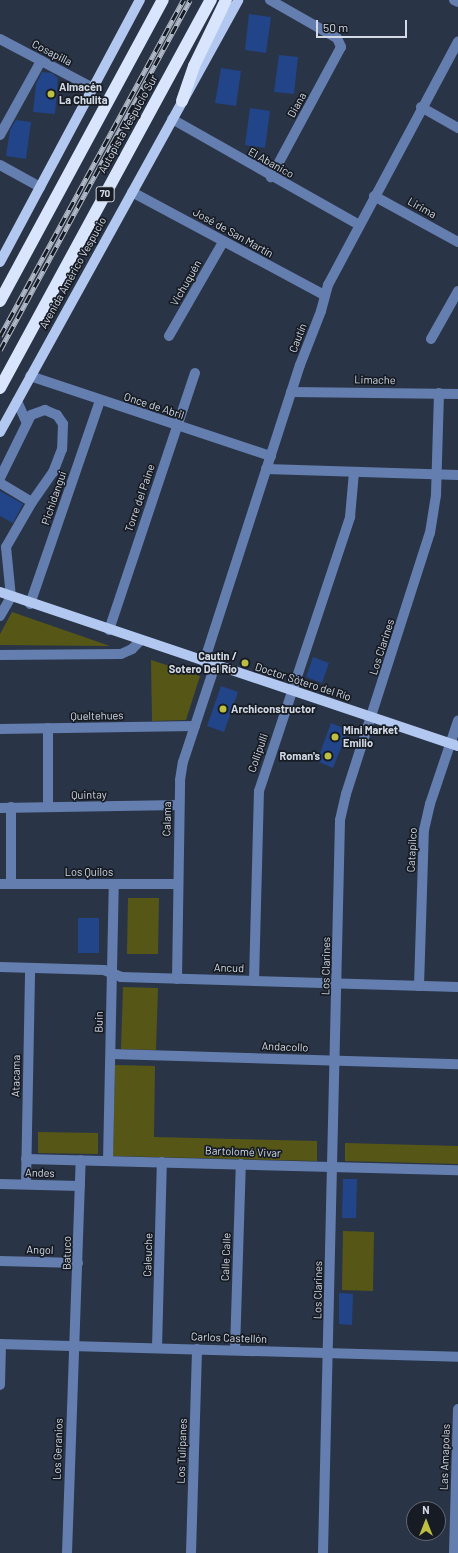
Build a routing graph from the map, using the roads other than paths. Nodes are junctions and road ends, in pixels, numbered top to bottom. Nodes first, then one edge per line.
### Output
1 (140, 0) edge
2 (163, 0) edge
3 (211, 0) edge
4 (226, 0) edge
5 (238, 0) edge
6 (270, 0) edge
7 (454, 0) edge
8 (458, 2) edge
9 (0, 39) edge
10 (458, 42) edge
11 (41, 61) junction
12 (93, 88) junction
13 (182, 101) junction
14 (421, 108) junction
15 (172, 119) junction
16 (458, 128) edge
17 (0, 135) edge
18 (0, 165) edge
19 (271, 177) junction
20 (40, 187) junction
21 (132, 192) junction
22 (374, 196) junction
23 (359, 224) junction
24 (224, 242) junction
25 (458, 242) edge
26 (0, 262) edge
27 (458, 291) edge
28 (324, 295) junction
29 (0, 301) edge
30 (169, 336) dead end
31 (431, 339) dead end
32 (195, 373) dead end
33 (30, 376) junction
34 (0, 388) edge
35 (291, 392) junction
36 (439, 394) junction
37 (458, 394) edge
38 (17, 401) junction
39 (100, 401) junction
40 (27, 423) junction
41 (177, 426) junction
42 (0, 432) edge
43 (271, 456) junction
44 (266, 469) junction
45 (354, 472) junction
46 (437, 474) junction
47 (458, 475) edge
48 (0, 478) edge
49 (0, 483) edge
50 (32, 502) junction
51 (3, 546) edge
52 (0, 592) edge
53 (11, 596) junction
54 (30, 604) junction
55 (0, 616) edge
56 (108, 630) junction
57 (140, 640) junction
58 (0, 655) edge
59 (204, 662) junction
60 (215, 665) junction
61 (292, 691) junction
62 (372, 717) junction
63 (458, 721) edge
64 (195, 726) junction
65 (48, 728) junction
66 (0, 729) edge
67 (454, 744) edge
68 (179, 805) junction
69 (48, 807) junction
70 (0, 808) edge
71 (11, 808) junction
72 (0, 884) edge
73 (11, 884) junction
74 (114, 884) junction
75 (178, 884) junction
76 (0, 967) edge
77 (30, 968) junction
78 (113, 973) junction
79 (178, 979) junction
80 (254, 981) junction
81 (337, 984) junction
82 (419, 986) junction
83 (458, 987) edge
84 (110, 1054) junction
85 (335, 1061) junction
86 (458, 1064) edge
87 (26, 1159) junction
88 (81, 1160) junction
89 (108, 1161) junction
90 (162, 1162) junction
91 (240, 1164) junction
92 (333, 1167) junction
93 (458, 1170) edge
94 (0, 1184) edge
95 (26, 1184) junction
96 (80, 1186) junction
97 (0, 1261) edge
98 (78, 1263) junction
99 (1, 1344) edge
100 (73, 1346) junction
101 (157, 1348) junction
102 (197, 1349) junction
103 (236, 1350) junction
104 (328, 1353) junction
105 (458, 1357) edge
106 (0, 1385) edge
107 (458, 1409) edge
108 (67, 1553) edge
109 (191, 1553) edge
110 (323, 1553) edge
111 (454, 1553) edge

1 - 12 main road
2 - 29 highway
3 - 34 highway, Autopista Vespucio Sur / 70
4 - 13 highway
5 - 13 main road, Avenida Américo Vespucio
6 - 19 street, Diana
7 - 8 street
9 - 11 street, Cosapilla
10 - 14 street, Cautín
11 - 12 street, Cosapilla
11 - 17 street
12 - 20 main road
13 - 15 main road, Avenida Américo Vespucio
14 - 16 street
14 - 22 street, Cautín
15 - 19 street, El Abanico
15 - 21 main road, Avenida Américo Vespucio
18 - 20 street
19 - 23 street, El Abanico
20 - 26 main road
21 - 24 street, José de San Martín
21 - 33 main road, Avenida Américo Vespucio
22 - 23 street, Cautín
22 - 25 street, Lirima
23 - 28 street, Cautín
24 - 28 street, José de San Martín
24 - 30 street, Vichuquén
27 - 31 street
28 - 35 street, Cautín
32 - 41 street, Torre del Paine
33 - 38 main road, Avenida Américo Vespucio
33 - 39 street, Once de Abril
35 - 36 street, Limache
35 - 43 street, Cautín
36 - 37 street, Limache
36 - 46 street, Los Clarines
38 - 40 street
38 - 42 main road, Avenida Américo Vespucio
39 - 41 street, Once de Abril
39 - 54 street, Pichidangui
40 - 48 street
40 - 50 street
41 - 43 street, Once de Abril
41 - 56 street, Torre del Paine
43 - 44 street, Cautín
44 - 45 street
44 - 59 street, Cautín
45 - 46 street
45 - 61 street, Collipulli
46 - 47 street
46 - 62 street, Los Clarines
49 - 50 street
50 - 51 street
51 - 53 street
52 - 53 main road, Doctor Sótero del Río
53 - 54 main road, Doctor Sótero del Río
53 - 55 street
54 - 56 main road, Doctor Sótero del Río
56 - 57 main road, Doctor Sótero del Río
57 - 58 street
57 - 59 main road, Doctor Sótero del Río
59 - 60 main road, Doctor Sótero del Río
60 - 61 main road, Doctor Sótero del Río
60 - 64 street, Calama
61 - 62 main road, Doctor Sótero del Río
61 - 80 street, Collipulli
62 - 67 main road, Doctor Sótero del Río
62 - 81 street, Los Clarines
63 - 67 street, Catapilco
64 - 65 street, Queltehues
64 - 68 street, Calama
65 - 66 street, Queltehues
65 - 69 street
67 - 82 street, Catapilco
68 - 69 street, Quintay
68 - 75 street, Calama
69 - 71 street, Quintay
70 - 71 street, Quintay
71 - 73 street
72 - 73 street, Los Quilos
73 - 74 street, Los Quilos
74 - 75 street, Los Quilos
74 - 78 street, Buin
75 - 79 street, Calama
76 - 77 street, Ancud
77 - 78 street, Ancud
77 - 87 street, Atacama
78 - 79 street, Ancud
78 - 84 street, Buin
79 - 80 street, Ancud
80 - 81 street, Ancud
81 - 82 street, Ancud
81 - 85 street, Los Clarines
82 - 83 street, Ancud
84 - 85 street, Andacollo
84 - 89 street, Buin
85 - 86 street, Andacollo
85 - 92 street, Los Clarines
87 - 88 street, Bartolomé Vivar
87 - 95 street, Atacama
88 - 89 street, Bartolomé Vivar
88 - 96 street, Batuco
89 - 90 street, Bartolomé Vivar
90 - 91 street, Bartolomé Vivar
90 - 101 street, Caleuche
91 - 92 street, Bartolomé Vivar
91 - 103 street, Calle Calle
92 - 93 street, Bartolomé Vivar
92 - 104 street, Los Clarines
94 - 95 street, Andes
95 - 96 street, Andes
96 - 98 street, Batuco
97 - 98 street, Angol
98 - 100 street, Batuco
99 - 100 street, Carlos Castellón
99 - 106 street
100 - 101 street, Carlos Castellón
100 - 108 street, Los Geranios
101 - 102 street, Carlos Castellón
102 - 103 street, Carlos Castellón
102 - 109 street, Los Tulipanes
103 - 104 street, Carlos Castellón
104 - 105 street, Carlos Castellón
104 - 110 street, Los Clarines
107 - 111 street, Las Amapolas

